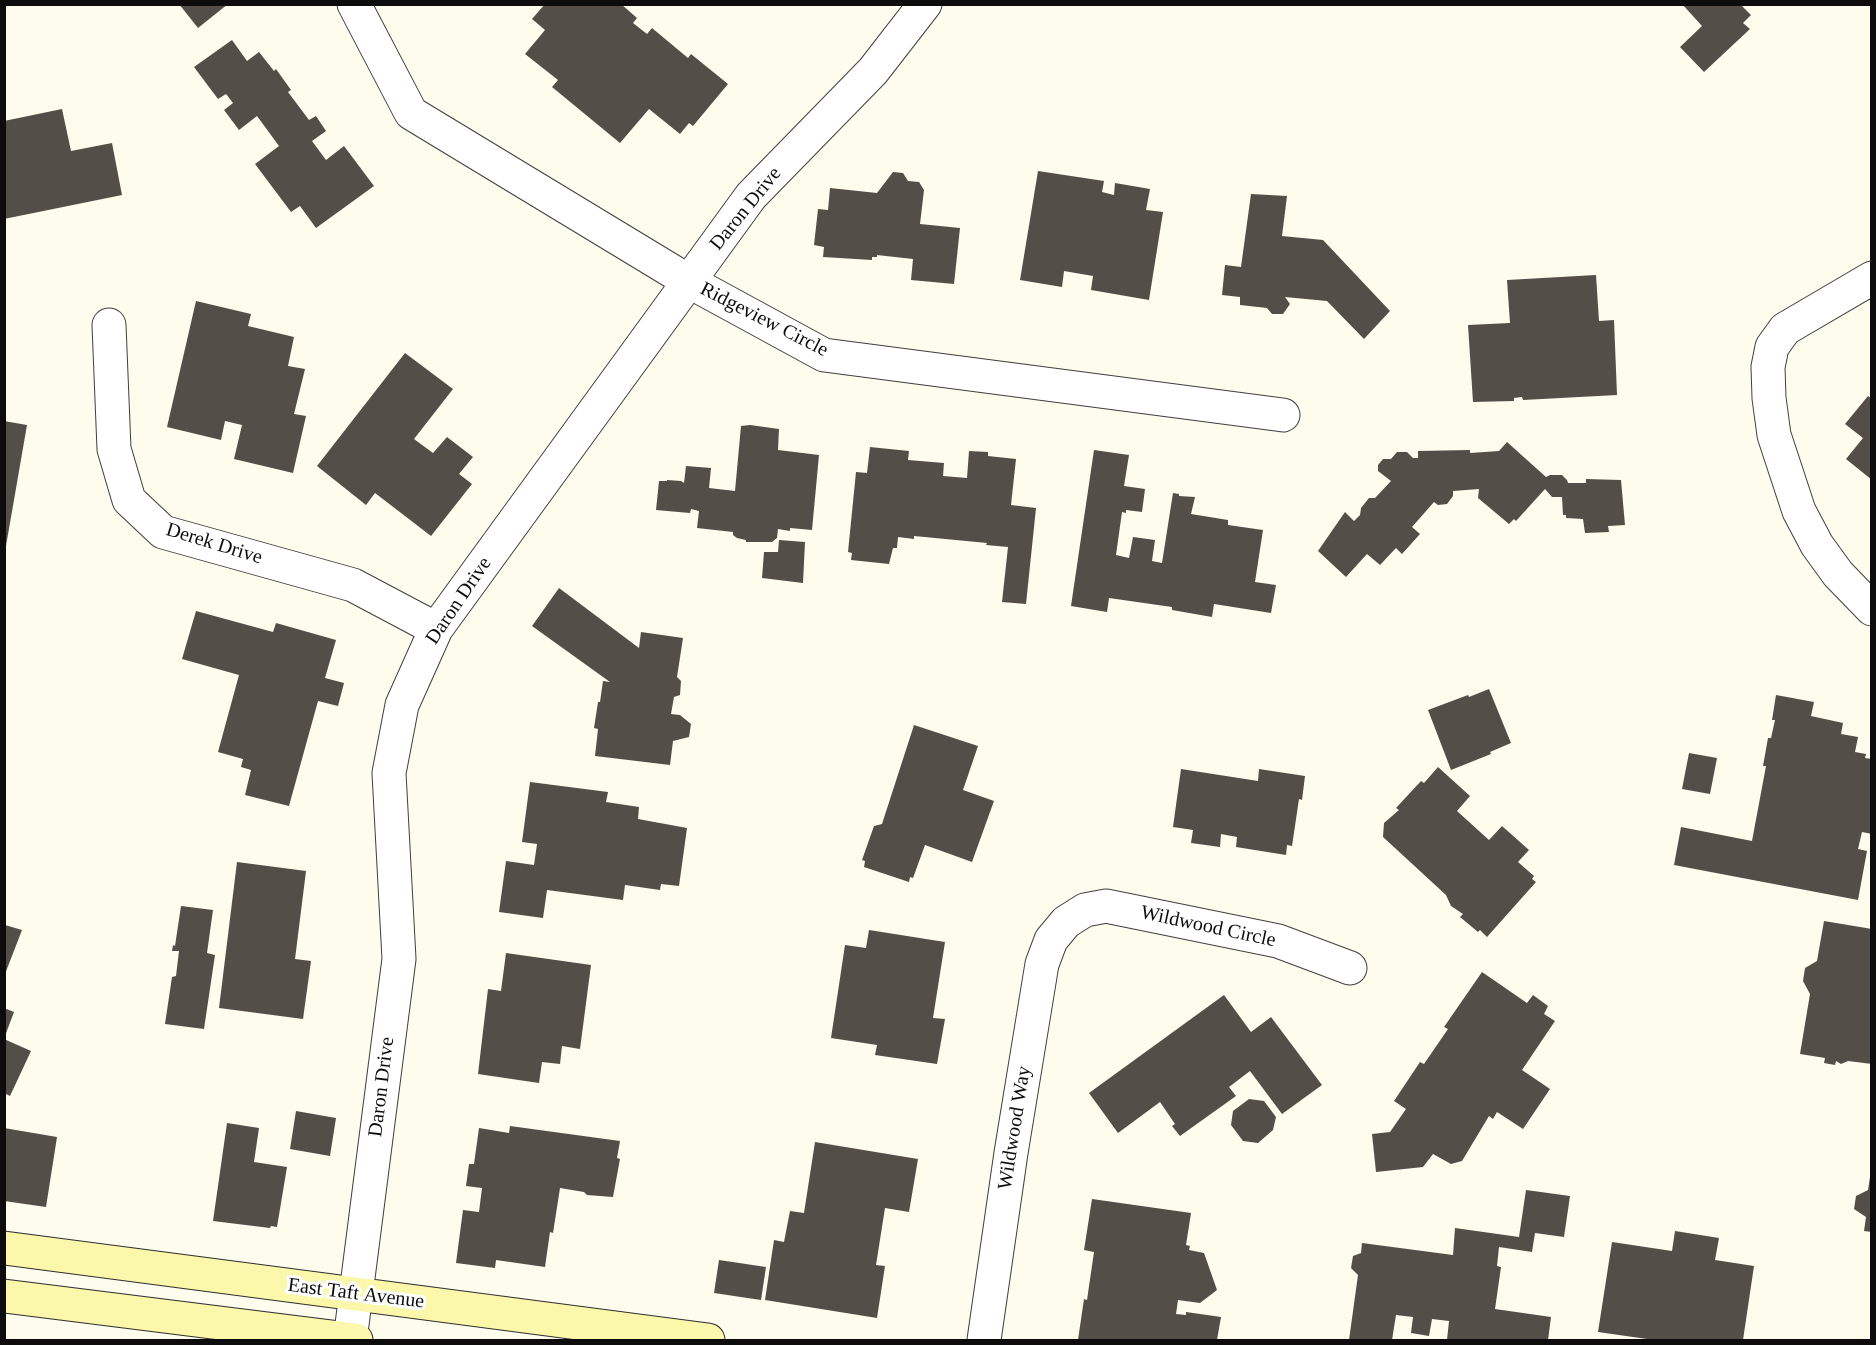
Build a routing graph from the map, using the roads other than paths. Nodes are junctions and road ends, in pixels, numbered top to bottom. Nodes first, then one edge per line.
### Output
1 (354, 4) edge
2 (925, 4) edge
3 (1872, 278) edge
4 (690, 282) junction
5 (109, 325) dead end
6 (1283, 416) dead end
7 (1872, 609) edge
8 (436, 629) junction
9 (1065, 922) joint
10 (1350, 968) dead end
11 (4, 1248) edge
12 (355, 1294) junction
13 (4, 1296) edge
14 (353, 1340) edge
15 (708, 1341) edge
16 (984, 1341) edge

1 - 4 street, Ridgeview Circle
2 - 4 street, Daron Drive
3 - 7 street
4 - 6 street, Ridgeview Circle
4 - 8 street, Daron Drive
5 - 8 street, Derek Drive
8 - 12 street, Daron Drive
9 - 10 street, Wildwood Circle
9 - 16 street, Wildwood Way
11 - 12 street, East Taft Avenue
12 - 14 street, Daron Drive
12 - 15 street, East Taft Avenue
13 - 14 street

